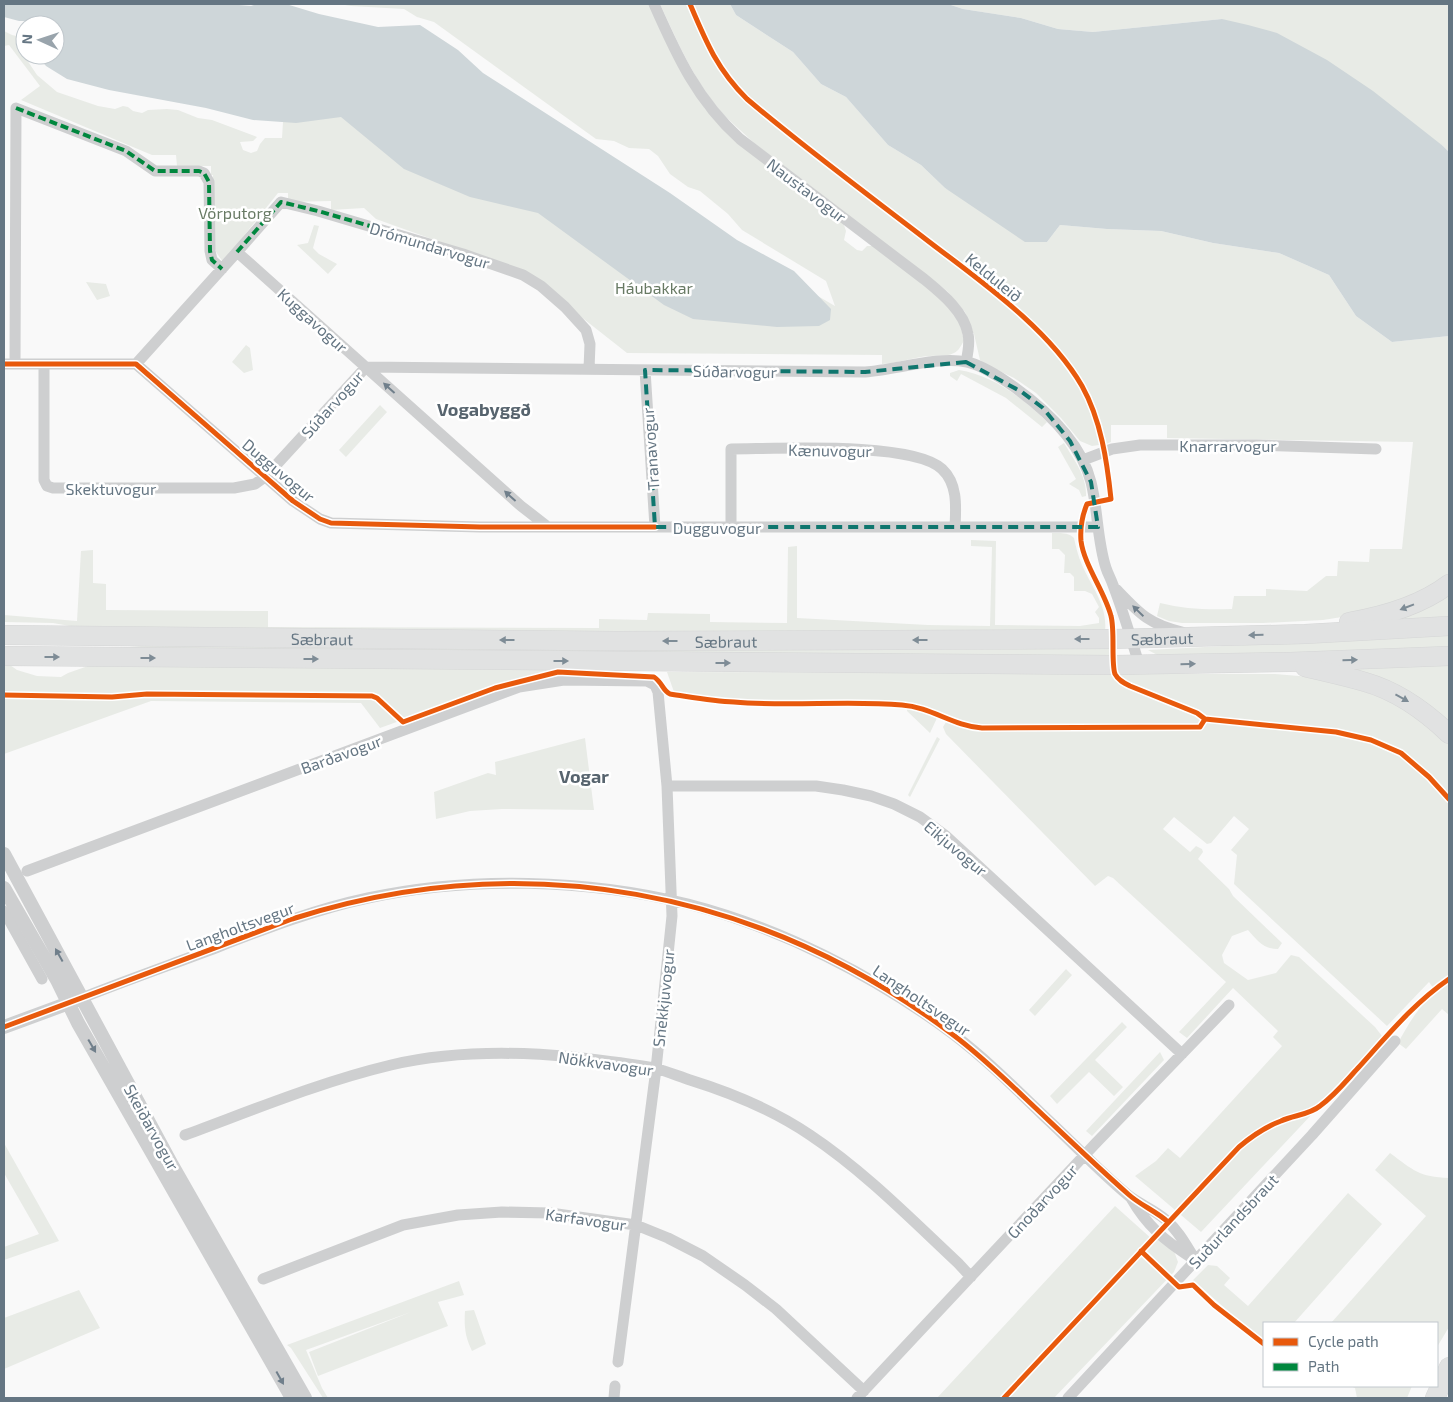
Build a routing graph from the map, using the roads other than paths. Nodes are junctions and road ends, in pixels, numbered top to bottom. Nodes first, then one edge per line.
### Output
1 (654, 4) edge
2 (237, 252) junction
3 (222, 269) junction
4 (966, 362) junction
5 (9, 364) edge
6 (44, 364) junction
7 (136, 364) junction
8 (366, 367) junction
9 (589, 369) junction
10 (645, 370) junction
11 (1376, 449) dead end
12 (1083, 460) junction
13 (266, 476) junction
14 (1098, 526) junction
15 (548, 527) junction
16 (731, 527) junction
17 (955, 527) junction
18 (655, 528) junction
19 (1449, 584) edge
20 (1113, 585) junction
21 (1449, 626) edge
22 (1304, 634) junction
23 (4, 635) edge
24 (1198, 636) junction
25 (1131, 638) junction
26 (4, 656) edge
27 (1449, 656) edge
28 (1290, 662) junction
29 (1139, 664) junction
30 (658, 692) joint
31 (1449, 734) edge
32 (667, 786) junction
33 (4, 854) edge
34 (27, 871) dead end
35 (4, 888) edge
36 (671, 900) junction
37 (4, 911) edge
38 (31, 948) junction
39 (42, 979) dead end
40 (82, 998) junction
41 (69, 1003) junction
42 (1229, 1005) dead end
43 (4, 1028) edge
44 (1395, 1041) dead end
45 (1182, 1054) junction
46 (656, 1069) junction
47 (185, 1135) dead end
48 (1086, 1155) junction
49 (636, 1225) junction
50 (1196, 1261) junction
51 (971, 1277) junction
52 (263, 1279) dead end
53 (618, 1362) dead end
54 (1449, 1367) edge
55 (615, 1386) dead end
56 (861, 1394) edge
57 (292, 1398) edge
58 (305, 1398) edge
59 (614, 1398) edge
60 (1068, 1398) edge
61 (1435, 1398) edge

1 - 4 street, Naustavogur
2 - 3 street
2 - 8 street, Kuggavogur
2 - 9 street, Drómundarvogur
3 - 5 street
3 - 7 street
4 - 10 street, Súðarvogur
4 - 12 street, Súðarvogur
5 - 6 street
6 - 7 street
6 - 13 street, Skektuvogur
7 - 13 street, Dugguvogur
8 - 9 street, Súðarvogur
8 - 13 street, Súðarvogur
15 -> 8 street, Kuggavogur
9 - 10 street, Súðarvogur
10 - 18 street, Tranavogur
11 - 12 street, Knarrarvogur
12 - 14 street, Súðarvogur
13 - 15 street, Dugguvogur
14 - 17 street, Dugguvogur
14 - 20 street, Súðarvogur
15 - 18 street, Dugguvogur
16 - 17 street, Dugguvogur
16 - 17 street, Kænuvogur
16 - 18 street, Dugguvogur
19 -> 22 highway
24 -> 20 street, Súðarvogur
20 - 25 street, Súðarvogur
21 - 22 highway, Sæbraut
22 -> 24 highway, Sæbraut
25 -> 23 highway, Sæbraut
24 - 25 highway, Sæbraut
25 - 29 street, Súðarvogur
26 -> 29 highway, Sæbraut
28 -> 27 highway, Sæbraut
29 -> 28 highway, Sæbraut
28 -> 31 highway
30 - 32 street, Snekkjuvogur
30 - 34 street, Barðavogur
32 - 36 street, Snekkjuvogur
32 - 45 street, Eikjuvogur
40 -> 33 street, Skeiðarvogur
35 - 38 street, Skeiðarvogur
36 - 40 street, Langholtsvegur
36 - 46 street, Snekkjuvogur
36 - 48 street, Langholtsvegur
37 - 38 street, Skeiðarvogur
38 - 39 street, Skeiðarvogur
38 - 41 street, Skeiðarvogur
40 - 41 street, Langholtsvegur
40 - 58 street, Skeiðarvogur
41 - 43 street, Langholtsvegur
41 -> 57 street, Skeiðarvogur
42 - 45 street, Gnoðarvogur
44 - 50 street, Suðurlandsbraut
45 - 48 street, Gnoðarvogur
46 - 47 street, Nökkvavogur
46 - 49 street, Snekkjuvogur
46 - 51 street, Nökkvavogur
48 - 50 street, Langholtsvegur
48 - 51 street, Gnoðarvogur
49 - 52 street, Karfavogur
49 - 53 street, Snekkjuvogur
49 - 56 street, Karfavogur
50 - 60 street, Suðurlandsbraut
51 - 56 street, Gnoðarvogur
54 - 61 highway
55 - 59 street

